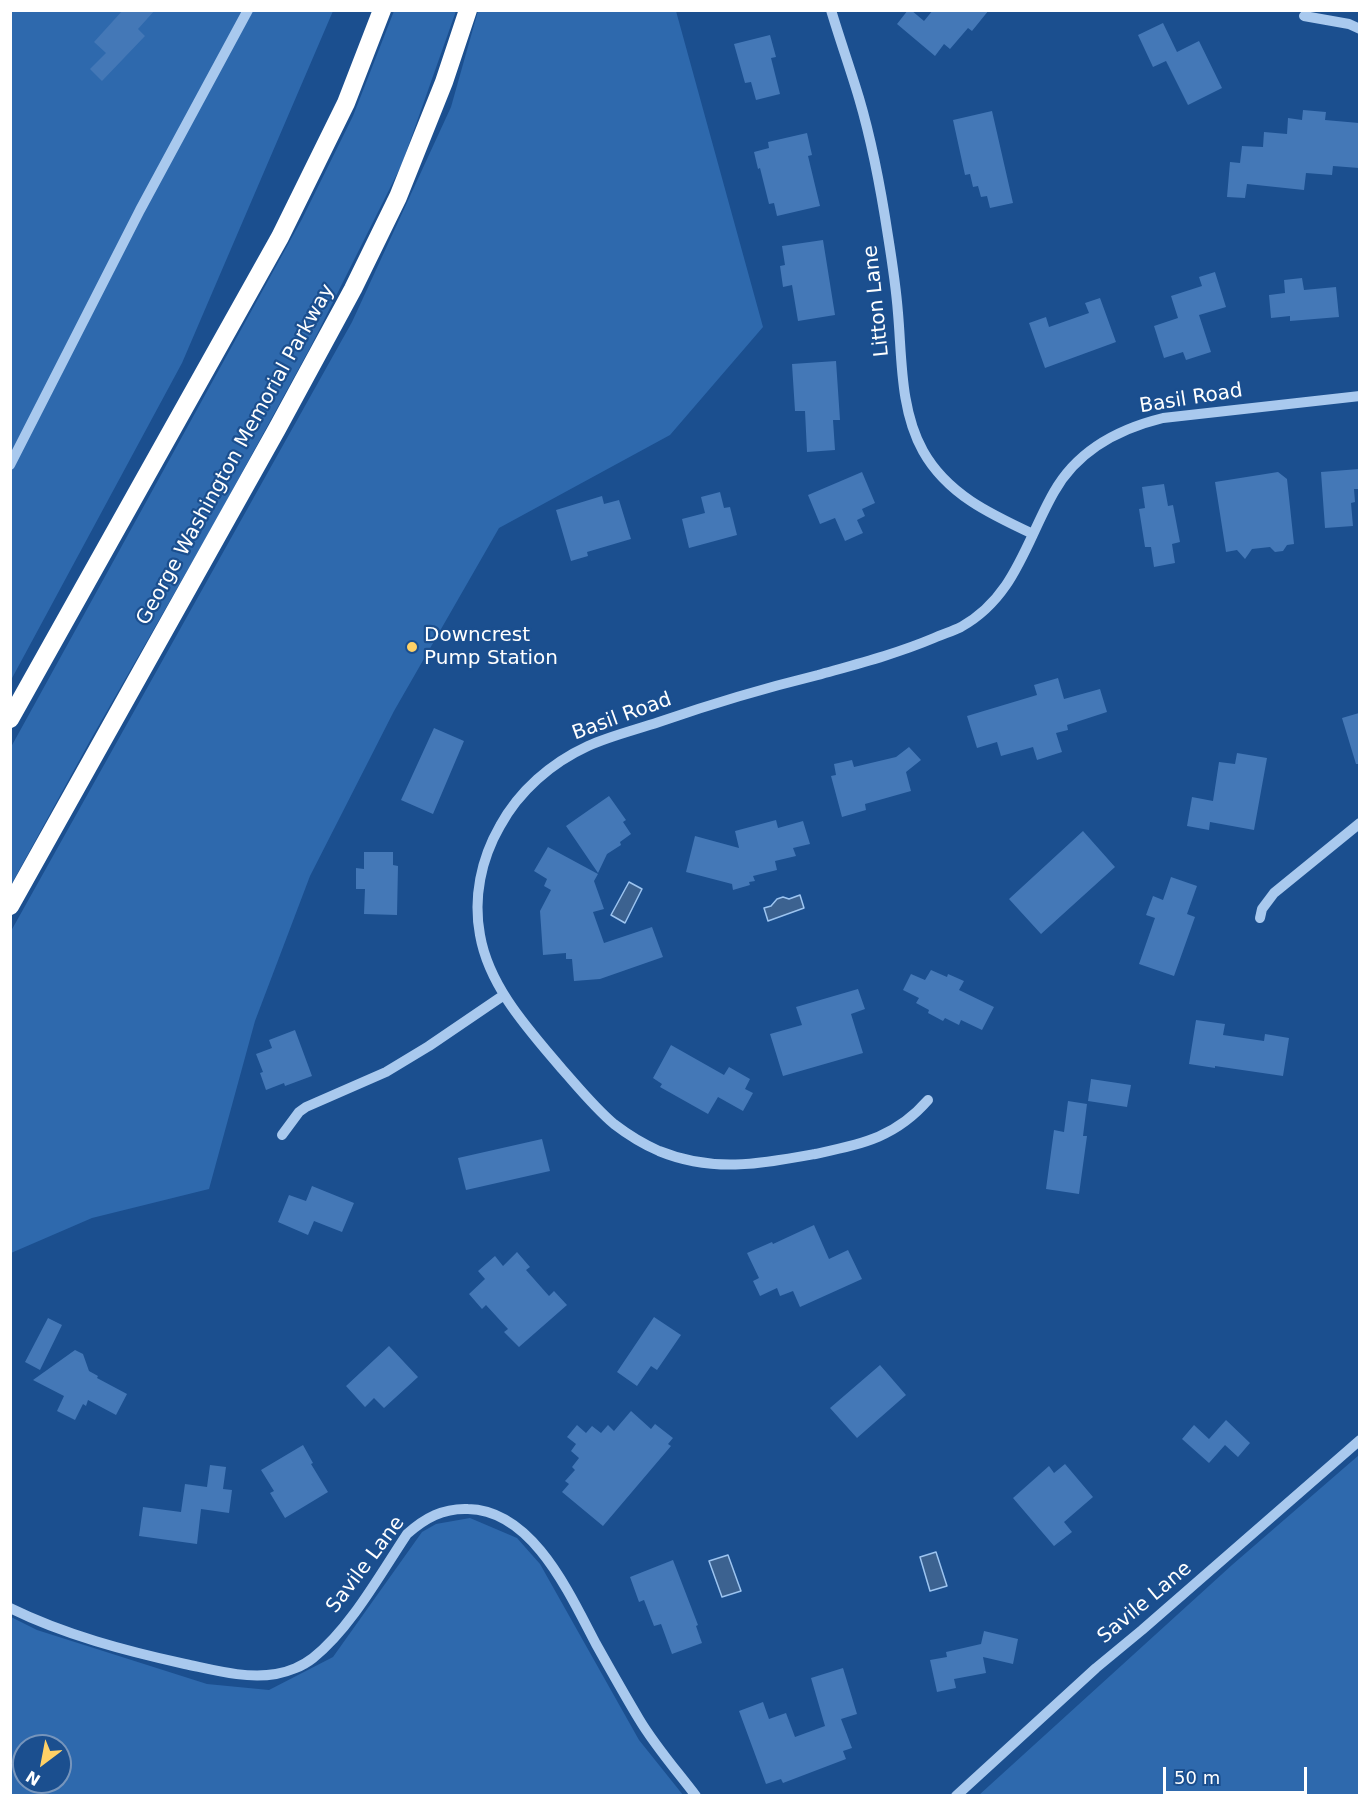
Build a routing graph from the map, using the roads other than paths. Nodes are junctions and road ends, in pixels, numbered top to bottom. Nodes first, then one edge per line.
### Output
1 (248, 10) edge
2 (382, 10) edge
3 (468, 10) edge
4 (831, 10) edge
5 (1304, 16) dead end
6 (1359, 29) edge
7 (1359, 396) edge
8 (10, 465) edge
9 (1033, 534) junction
10 (10, 719) edge
11 (1359, 823) edge
12 (10, 906) edge
13 (1260, 918) dead end
14 (504, 995) junction
15 (928, 1100) dead end
16 (282, 1135) dead end
17 (1359, 1440) edge
18 (10, 1608) edge
19 (696, 1796) edge
20 (956, 1796) edge

1 - 8 street
2 - 10 highway
3 - 12 highway, George Washington Memorial Parkway
4 - 9 street, Litton Lane
5 - 6 street
7 - 9 street, Basil Road
9 - 14 street, Basil Road
11 - 13 street
14 - 15 street, Basil Road
14 - 16 street
17 - 20 street, Savile Lane
18 - 19 street, Savile Lane

